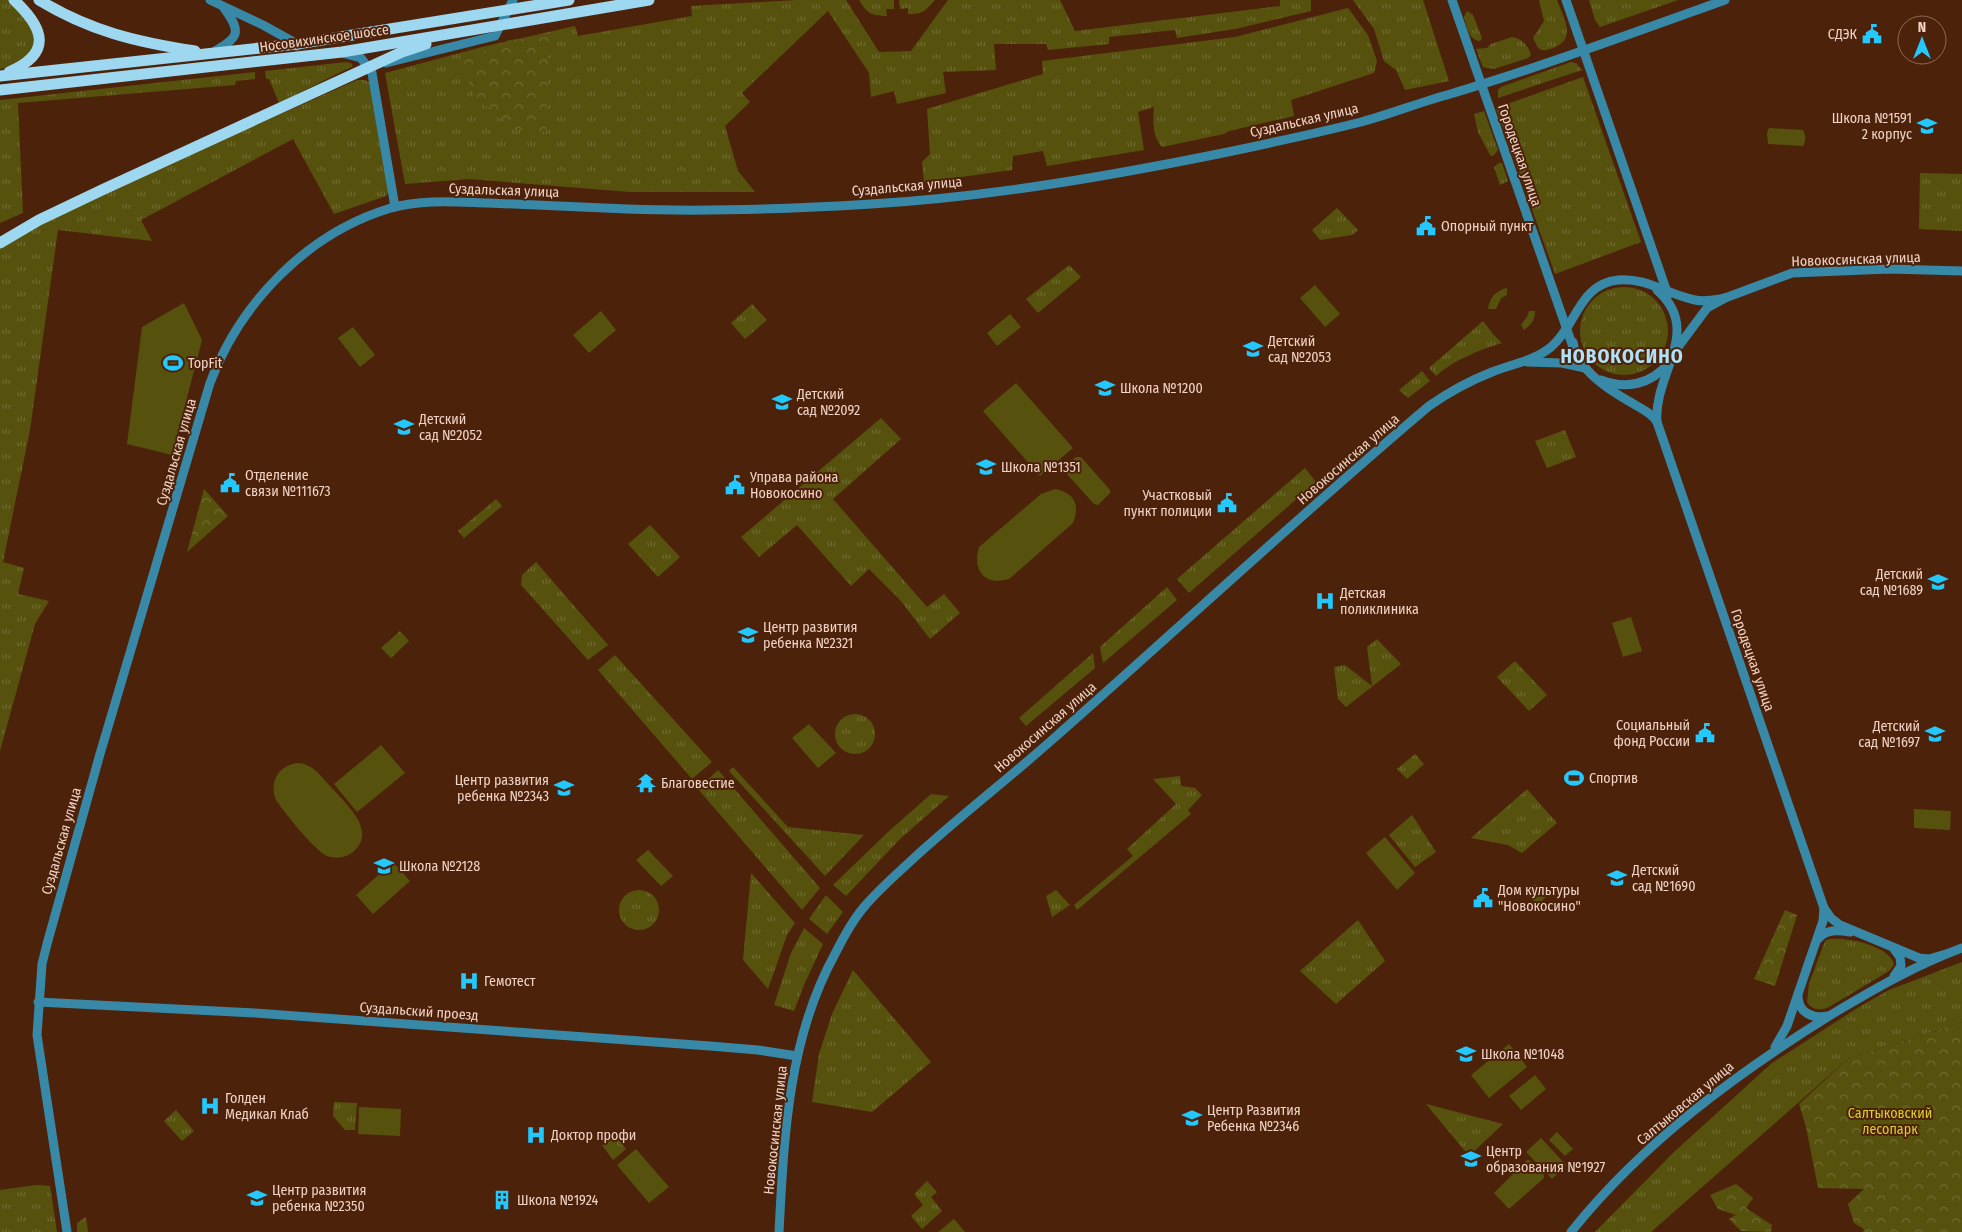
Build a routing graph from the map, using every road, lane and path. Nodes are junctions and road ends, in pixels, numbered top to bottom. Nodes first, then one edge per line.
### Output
1 (14, 0) edge
2 (38, 0) edge
3 (210, 0) edge
4 (513, 0) edge
5 (569, 0) edge
6 (649, 0) edge
7 (1452, 0) edge
8 (1566, 0) edge
9 (1725, 0) edge
10 (542, 2) edge
11 (222, 6) junction
12 (507, 11) junction
13 (500, 26) junction
14 (456, 33) junction
15 (297, 44) junction
16 (1583, 50) junction
17 (342, 52) junction
18 (211, 53) junction
19 (298, 57) junction
20 (369, 67) junction
21 (0, 76) edge
22 (1481, 84) junction
23 (0, 90) edge
24 (395, 207) junction
25 (0, 243) edge
26 (1962, 271) edge
27 (1647, 284) junction
28 (1667, 292) junction
29 (1725, 298) junction
30 (1578, 306) junction
31 (1672, 309) junction
32 (1567, 327) junction
33 (1573, 347) junction
34 (1673, 354) junction
35 (1514, 364) junction
36 (1586, 368) junction
37 (1594, 376) junction
38 (1657, 422) junction
39 (1824, 908) junction
40 (1867, 936) junction
41 (1815, 943) junction
42 (1890, 946) junction
43 (1962, 948) edge
44 (1946, 954) junction
45 (1802, 982) junction
46 (1879, 986) junction
47 (38, 1002) junction
48 (1832, 1014) junction
49 (797, 1056) junction
50 (1766, 1056) junction
51 (67, 1232) edge
52 (779, 1232) edge
53 (1571, 1232) edge

1 - 21 main road
2 - 18 main road
3 - 11 street
4 - 12 street
5 - 10 main road, Носовихинское шоссе
6 - 13 main road, Носовихинское шоссе
7 - 22 street, Городецкая улица
8 - 16 street
9 - 16 street, Суздальская улица
10 - 12 main road, Носовихинское шоссе
11 - 15 street
11 - 18 street
12 - 13 street
12 - 15 main road, Носовихинское шоссе
13 - 14 main road, Носовихинское шоссе
13 - 20 street
14 - 17 main road, Носовихинское шоссе
14 - 20 main road
15 - 18 main road, Носовихинское шоссе
15 - 19 street
16 - 22 street, Суздальская улица
16 - 28 street
17 - 19 main road, Носовихинское шоссе
17 - 20 street
18 - 21 main road, Носовихинское шоссе
19 - 23 main road, Носовихинское шоссе
20 - 24 street
20 - 25 main road
22 - 24 street, Суздальская улица
22 - 32 street, Городецкая улица
24 - 47 street, Суздальская улица
26 - 29 street, Новокосинская улица
27 - 28 street
27 - 30 street
27 - 31 street
28 - 29 street
28 - 31 street
29 - 34 street
30 - 32 street, Новокосинская улица
30 - 33 street
31 - 34 street
32 - 33 street, Городецкая улица
32 - 35 street, Новокосинская улица
33 - 36 street
34 - 37 street
34 - 38 street
35 - 36 street
35 - 49 street, Новокосинская улица
36 - 37 street
37 - 38 street
38 - 39 street, Городецкая улица
39 - 40 street
39 - 41 street
40 - 41 street
40 - 42 street
41 - 45 street
42 - 44 street
42 - 46 street
43 - 44 street, Салтыковская улица
44 - 46 street, Салтыковская улица
45 - 48 street
45 - 50 street
46 - 48 street, Салтыковская улица
47 - 49 street, Суздальский проезд
47 - 51 street, Суздальская улица
48 - 50 street, Салтыковская улица
49 - 52 street, Новокосинская улица
50 - 53 street, Салтыковская улица

